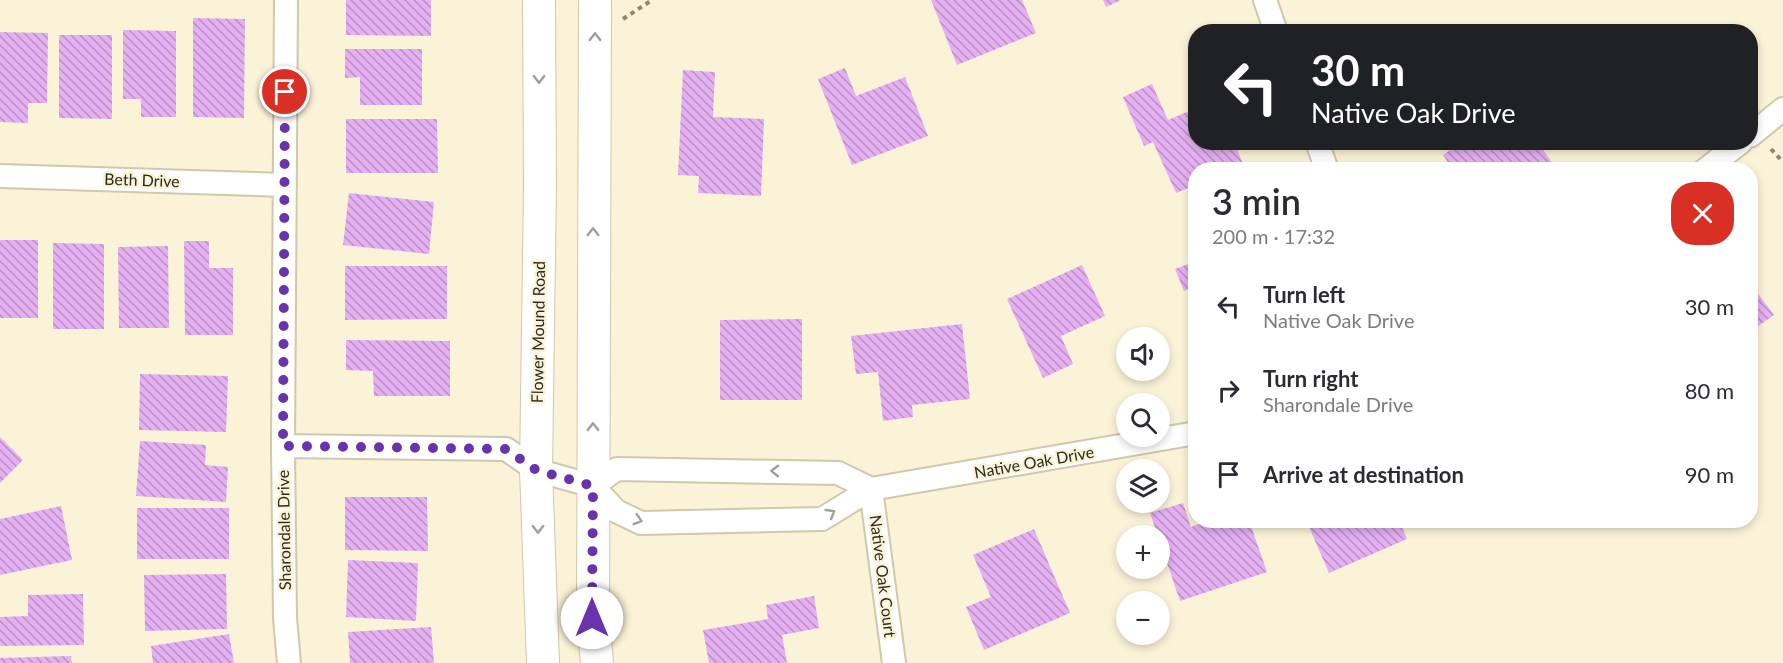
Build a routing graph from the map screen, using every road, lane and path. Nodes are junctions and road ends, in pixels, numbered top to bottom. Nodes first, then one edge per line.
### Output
1 (286, 0) edge
2 (539, 0) edge
3 (595, 0) edge
4 (652, 0) edge
5 (1264, 0) edge
6 (623, 19) dead end
7 (1273, 24) edge
8 (1783, 109) edge
9 (1758, 129) edge
10 (1730, 150) edge
11 (1715, 162) edge
12 (0, 176) edge
13 (285, 185) junction
14 (1188, 434) edge
15 (283, 446) junction
16 (536, 470) junction
17 (593, 486) junction
18 (871, 489) junction
19 (288, 663) edge
20 (543, 663) edge
21 (597, 663) edge
22 (894, 663) edge

1 - 13 street, Sharondale Drive
2 -> 16 main road, Flower Mound Road
17 -> 3 main road
4 - 6 path
5 - 7 street
8 - 9 street
10 - 11 street
12 - 13 street, Beth Drive
13 - 15 street, Sharondale Drive
14 - 18 street, Native Oak Drive
15 - 16 street
15 - 19 street, Sharondale Drive
16 - 17 street
16 -> 20 main road, Flower Mound Road
18 -> 17 street
17 -> 18 street, Native Oak Drive
17 - 21 main road
18 - 22 street, Native Oak Court

